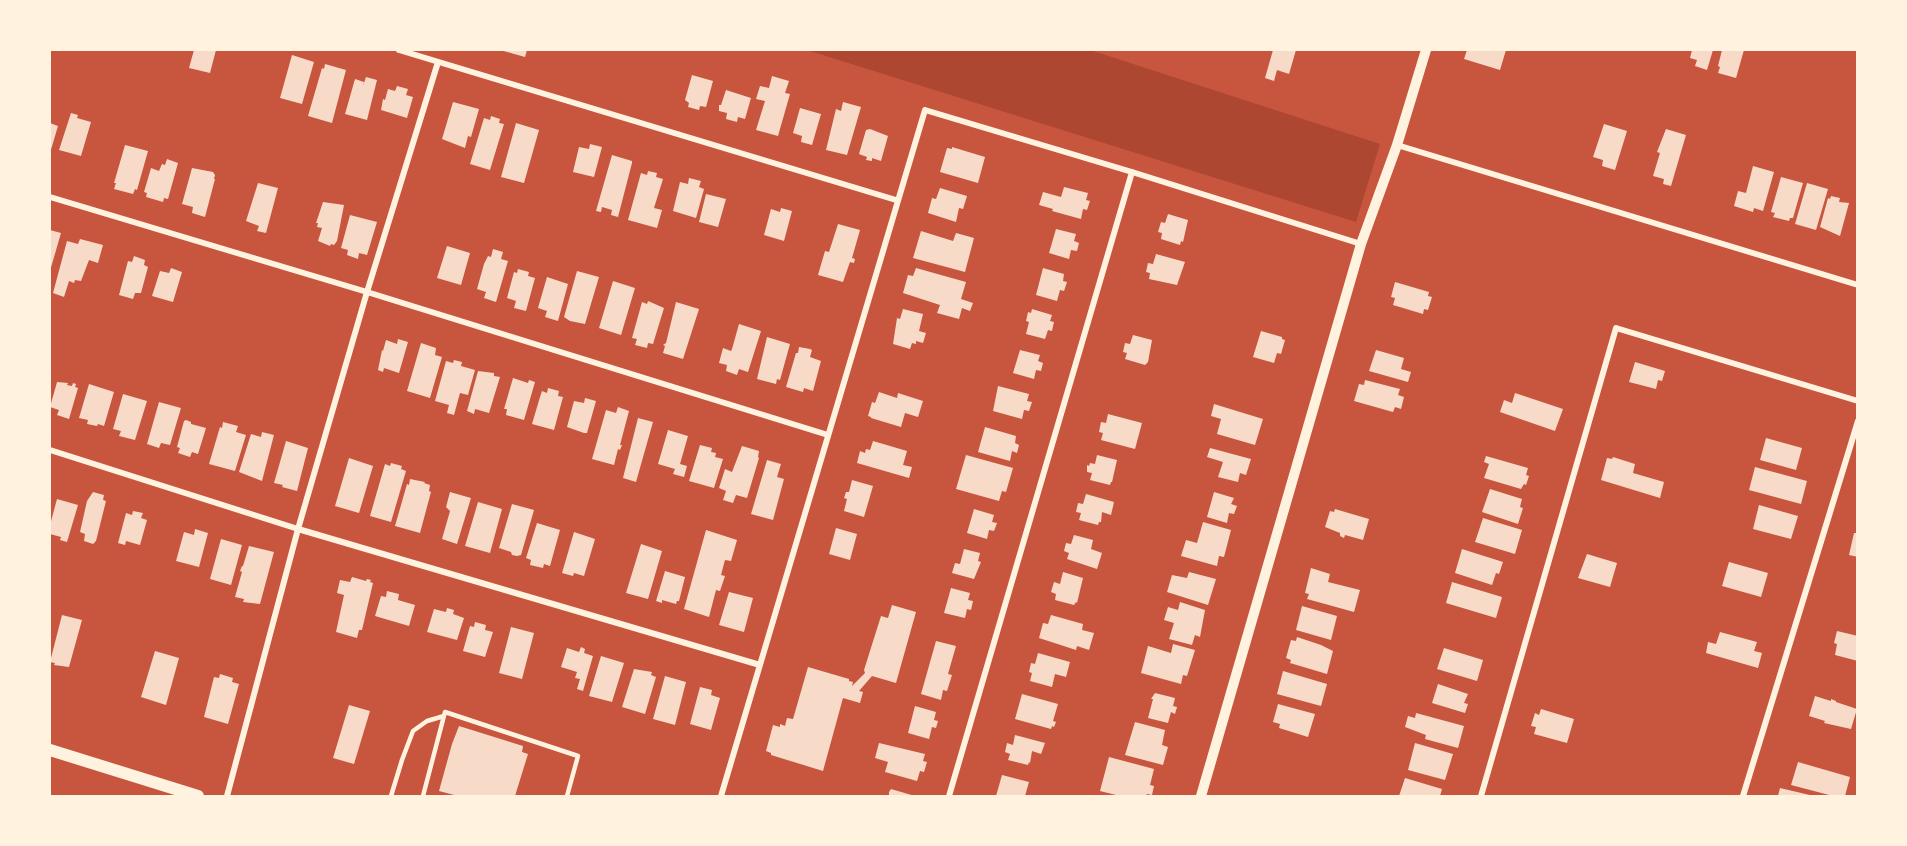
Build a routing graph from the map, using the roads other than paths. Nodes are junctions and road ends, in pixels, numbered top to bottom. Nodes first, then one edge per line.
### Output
1 (399, 50) edge
2 (1426, 50) edge
3 (438, 62) junction
4 (1397, 145) junction
5 (1132, 172) junction
6 (50, 197) edge
7 (896, 200) junction
8 (1361, 244) junction
9 (1857, 285) edge
10 (367, 292) junction
11 (1857, 402) edge
12 (1857, 421) edge
13 (828, 435) junction
14 (50, 450) edge
15 (298, 529) junction
16 (760, 665) junction
17 (444, 716) junction
18 (50, 750) edge
19 (198, 796) edge
20 (227, 796) edge
21 (391, 796) edge
22 (423, 796) edge
23 (567, 796) edge
24 (721, 796) edge
25 (950, 796) edge
26 (1201, 796) edge
27 (1481, 796) edge
28 (1743, 796) edge

1 - 3 street
2 - 4 street
3 - 7 street
3 - 10 street
4 - 8 street
4 - 9 street
5 - 7 street
5 - 8 street
5 - 25 street
6 - 10 street
7 - 13 street
8 - 26 street
10 - 13 street
10 - 15 street
11 - 27 street
12 - 28 street
13 - 16 street
14 - 15 street
15 - 16 street
15 - 20 street
16 - 24 street
17 - 21 lane
17 - 22 lane
17 - 23 lane
18 - 19 main road

